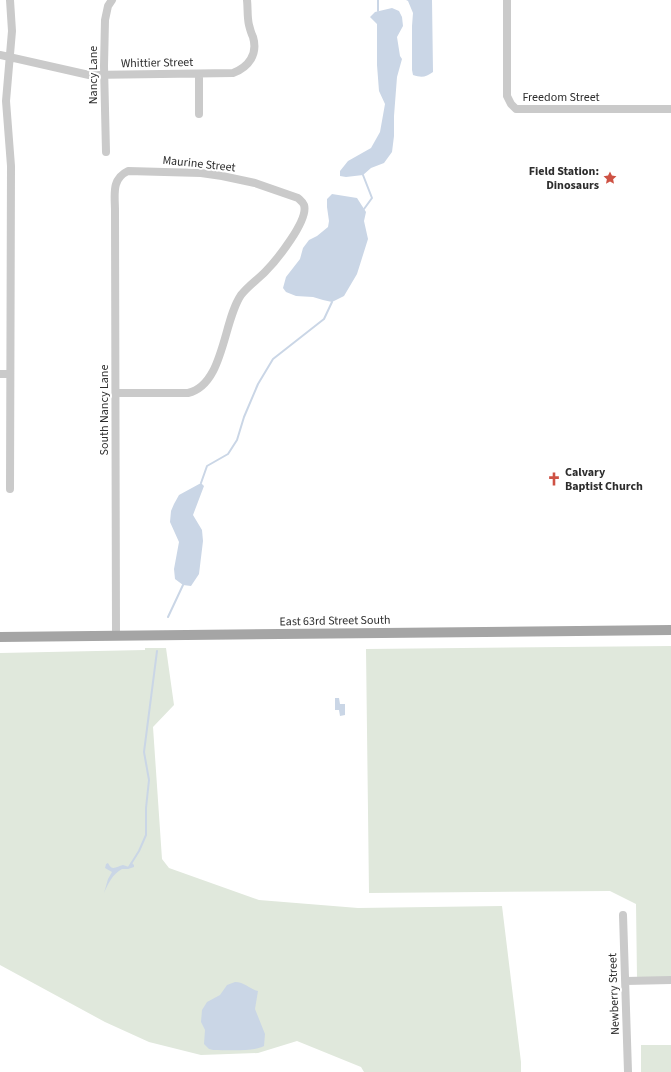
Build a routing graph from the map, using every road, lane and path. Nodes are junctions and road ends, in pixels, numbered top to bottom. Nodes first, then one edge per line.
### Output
1 (10, 0) edge
2 (112, 0) edge
3 (247, 0) edge
4 (507, 0) edge
5 (0, 55) edge
6 (11, 57) junction
7 (105, 75) junction
8 (199, 75) junction
9 (671, 109) edge
10 (200, 114) dead end
11 (106, 152) dead end
12 (116, 184) joint
13 (4, 374) edge
14 (116, 393) junction
15 (10, 489) dead end
16 (671, 630) edge
17 (116, 636) junction
18 (0, 637) edge
19 (623, 914) dead end
20 (671, 980) edge
21 (626, 981) junction
22 (628, 1072) edge

1 - 6 street
2 - 7 street, Nancy Lane
3 - 8 street, Whittier Street
4 - 9 street, Freedom Street
5 - 6 street, Whittier Street
6 - 7 street, Whittier Street
6 - 13 street
7 - 8 street, Whittier Street
7 - 11 street, Nancy Lane
8 - 10 street
12 - 14 street, South Nancy Lane
12 - 14 street, Maurine Street
13 - 15 street
14 - 17 street, South Nancy Lane
16 - 17 main road, East 63rd Street South
17 - 18 main road, East 63rd Street South
19 - 21 street, Newberry Street
20 - 21 street
21 - 22 street, Newberry Street

